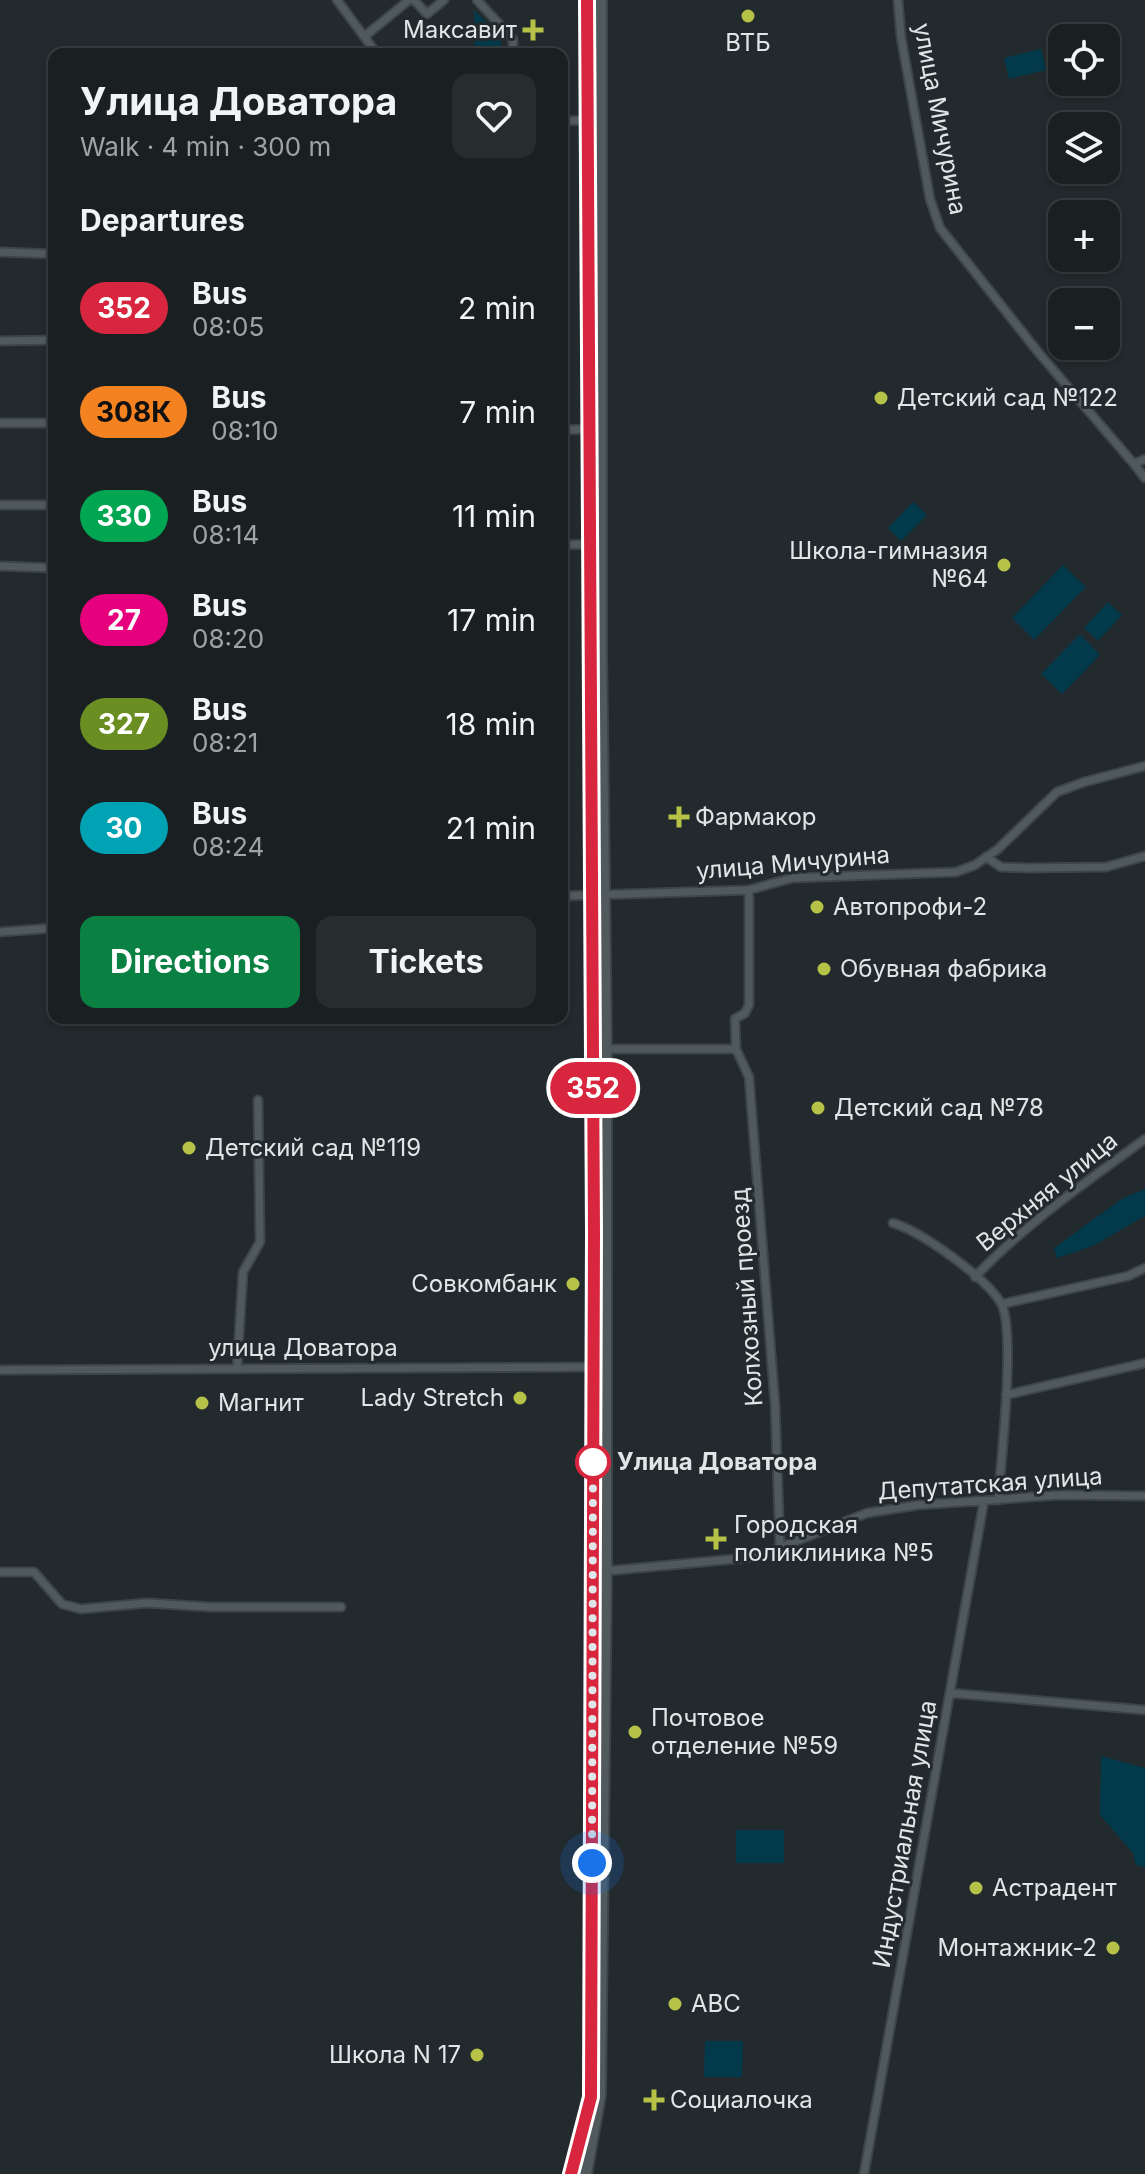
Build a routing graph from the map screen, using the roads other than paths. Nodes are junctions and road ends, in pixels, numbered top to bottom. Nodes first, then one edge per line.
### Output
1 (337, 0) edge
2 (411, 0) edge
3 (444, 0) edge
4 (477, 0) edge
5 (587, 0) edge
6 (601, 0) edge
7 (898, 0) edge
8 (365, 36) junction
9 (373, 48) edge
10 (513, 48) edge
11 (589, 120) junction
12 (568, 121) edge
13 (0, 252) edge
14 (48, 254) edge
15 (48, 340) edge
16 (0, 341) edge
17 (0, 423) edge
18 (48, 423) edge
19 (590, 429) junction
20 (568, 430) edge
21 (1145, 459) edge
22 (1134, 464) junction
23 (1145, 478) edge
24 (0, 505) edge
25 (48, 505) edge
26 (591, 544) junction
27 (568, 545) edge
28 (0, 566) edge
29 (48, 568) edge
30 (1145, 766) edge
31 (1145, 856) edge
32 (986, 857) junction
33 (749, 890) junction
34 (598, 895) junction
35 (568, 896) edge
36 (48, 928) edge
37 (0, 932) edge
38 (606, 1049) junction
39 (736, 1049) junction
40 (258, 1100) dead end
41 (1145, 1139) edge
42 (893, 1223) dead end
43 (1145, 1268) edge
44 (975, 1277) junction
45 (1002, 1304) junction
46 (1145, 1363) edge
47 (606, 1366) junction
48 (593, 1367) junction
49 (237, 1368) junction
50 (0, 1370) edge
51 (1006, 1395) junction
52 (1145, 1496) edge
53 (998, 1500) junction
54 (984, 1501) junction
55 (780, 1546) junction
56 (606, 1571) junction
57 (0, 1572) edge
58 (341, 1607) dead end
59 (950, 1693) junction
60 (1145, 1710) edge
61 (571, 2174) edge
62 (586, 2174) edge
63 (864, 2174) edge

1 - 8 street
2 - 3 street
2 - 8 street
4 - 10 street
5 - 11 main road
6 - 34 main road
7 - 22 street, улица Мичурина
8 - 9 street
11 - 12 street
11 - 19 main road
13 - 14 street
15 - 16 street
17 - 18 street
19 - 20 street
19 - 26 main road
21 - 22 street
22 - 23 street, улица Мичурина
24 - 25 street
26 - 27 street
26 - 34 main road
28 - 29 street
30 - 32 street, улица Мичурина
31 - 32 street
32 - 33 street, улица Мичурина
33 - 34 street, улица Мичурина
33 - 39 street
34 - 35 street, улица Мичурина
34 - 38 main road
34 - 48 main road
36 - 37 street
38 - 39 street
38 - 47 main road
39 - 55 street, Колхозный проезд
40 - 49 street
41 - 44 street, Верхняя улица
42 - 44 street
43 - 45 street
44 - 45 street
45 - 51 street
46 - 51 street
47 - 48 street, улица Доватора
47 - 56 main road
48 - 49 street, улица Доватора
48 - 61 main road
49 - 50 street, улица Доватора
51 - 53 street
52 - 53 street, Депутатская улица
53 - 54 street, Депутатская улица
54 - 55 street, Депутатская улица
54 - 59 street, Индустриальная улица
55 - 56 street, Депутатская улица
56 - 62 main road
57 - 58 street
59 - 60 street
59 - 63 street, Индустриальная улица

